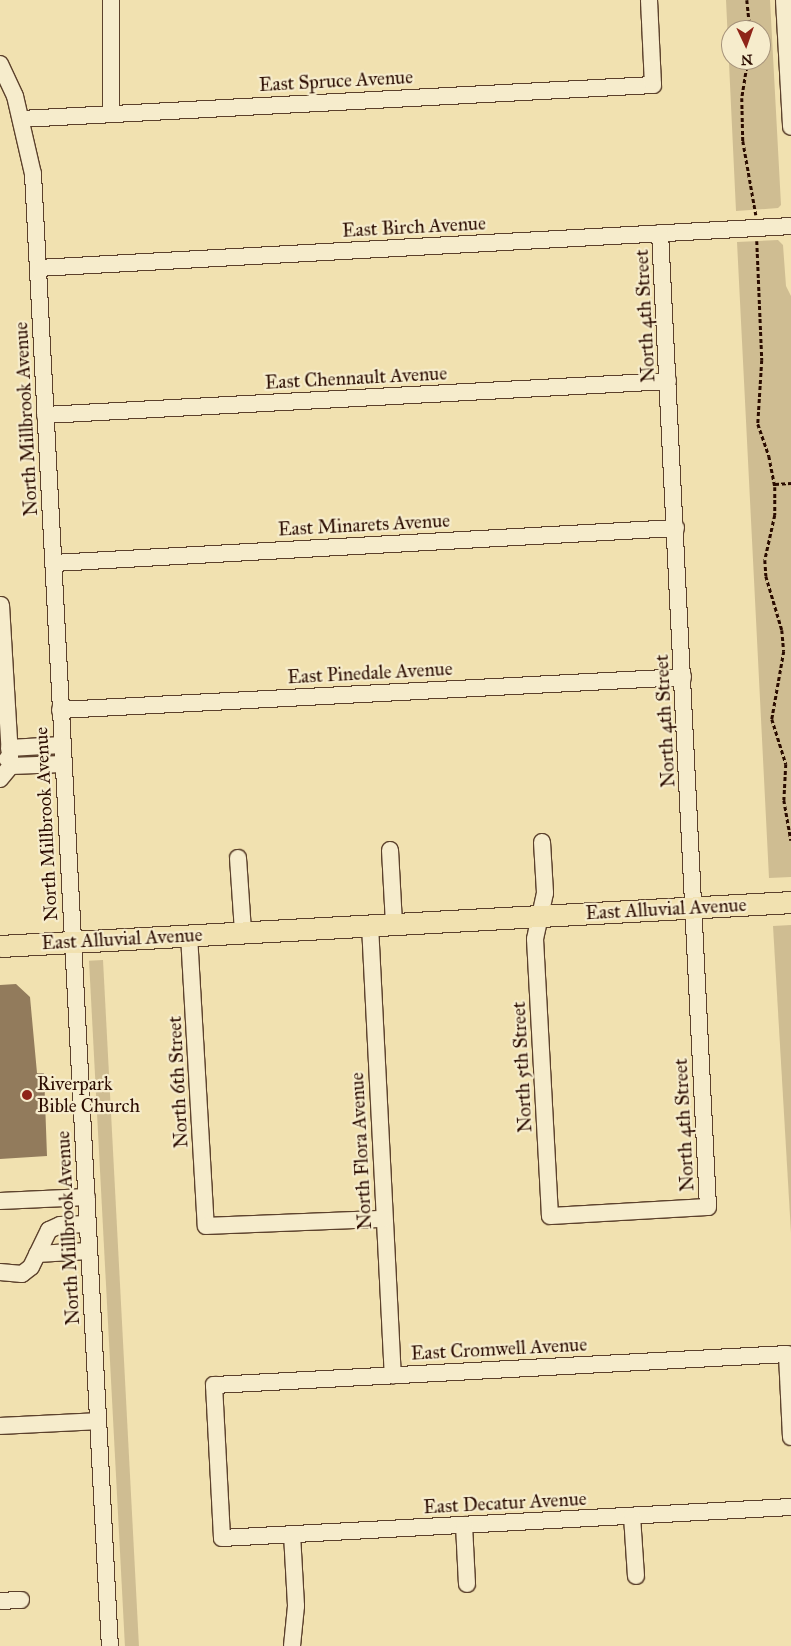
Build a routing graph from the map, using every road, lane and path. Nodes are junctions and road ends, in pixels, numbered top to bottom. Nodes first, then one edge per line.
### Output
1 (111, 0) edge
2 (648, 0) edge
3 (747, 0) edge
4 (784, 0) edge
5 (749, 20) edge
6 (789, 48) edge
7 (0, 64) edge
8 (746, 70) edge
9 (111, 113) junction
10 (21, 119) junction
11 (791, 127) edge
12 (791, 226) edge
13 (757, 229) junction
14 (660, 233) junction
15 (38, 268) junction
16 (668, 381) junction
17 (45, 415) junction
18 (791, 483) edge
19 (775, 484) junction
20 (676, 528) junction
21 (54, 563) junction
22 (1, 605) edge
23 (683, 677) junction
24 (3, 707) edge
25 (60, 710) junction
26 (62, 746) junction
27 (8, 758) edge
28 (63, 764) junction
29 (0, 780) edge
30 (791, 840) edge
31 (542, 842) dead end
32 (390, 850) dead end
33 (238, 858) dead end
34 (791, 902) edge
35 (694, 907) junction
36 (540, 916) junction
37 (394, 924) junction
38 (370, 925) junction
39 (243, 932) junction
40 (190, 935) junction
41 (73, 941) junction
42 (0, 946) edge
43 (86, 1197) junction
44 (0, 1201) edge
45 (550, 1216) joint
46 (384, 1218) junction
47 (88, 1224) junction
48 (89, 1251) junction
49 (37, 1254) junction
50 (0, 1272) edge
51 (393, 1375) junction
52 (98, 1421) junction
53 (0, 1426) edge
54 (791, 1437) edge
55 (791, 1507) edge
56 (632, 1516) junction
57 (464, 1525) junction
58 (292, 1534) junction
59 (222, 1538) joint
60 (636, 1576) dead end
61 (467, 1584) dead end
62 (21, 1600) dead end
63 (0, 1601) edge
64 (110, 1646) edge
65 (292, 1646) edge

1 - 9 street
2 - 9 street, East Spruce Avenue
3 - 5 path
4 - 6 street
6 - 11 street
7 - 10 street, North Millbrook Avenue
8 - 13 path
9 - 10 street, East Spruce Avenue
10 - 15 street, North Millbrook Avenue
12 - 13 street, East Birch Avenue
13 - 14 street, East Birch Avenue
13 - 19 path
14 - 15 street, East Birch Avenue
14 - 16 street, North 4th Street
15 - 17 street, North Millbrook Avenue
16 - 17 street, East Chennault Avenue
16 - 20 street, North 4th Street
17 - 21 street, North Millbrook Avenue
18 - 19 path
19 - 30 path
20 - 21 street, East Minarets Avenue
20 - 23 street, North 4th Street
21 - 25 street, North Millbrook Avenue
22 - 24 street
23 - 25 street, East Pinedale Avenue
23 - 35 street, North 4th Street
24 - 27 street
25 - 26 street, North Millbrook Avenue
26 - 27 street
26 - 28 street, North Millbrook Avenue
27 - 28 street
27 - 29 street
28 - 41 street, North Millbrook Avenue
31 - 36 street
32 - 37 street
33 - 39 street
34 - 35 main road, East Alluvial Avenue
35 - 36 main road, East Alluvial Avenue
35 - 45 street, North 4th Street
36 - 37 main road, East Alluvial Avenue
36 - 45 street, North 5th Street
37 - 38 main road, East Alluvial Avenue
38 - 39 main road, East Alluvial Avenue
38 - 46 street, North Flora Avenue
39 - 40 main road, East Alluvial Avenue
40 - 41 main road, East Alluvial Avenue
40 - 46 street, North 6th Street
41 - 42 main road, East Alluvial Avenue
41 - 43 street, North Millbrook Avenue
43 - 44 street
43 - 47 street, North Millbrook Avenue
46 - 51 street, North Flora Avenue
47 - 48 street, North Millbrook Avenue
47 - 49 street
48 - 49 street
48 - 52 street, North Millbrook Avenue
49 - 50 street
51 - 54 street, East Cromwell Avenue
51 - 59 street, East Cromwell Avenue
52 - 53 street
52 - 64 street, North Millbrook Avenue
55 - 56 street, East Decatur Avenue
56 - 57 street, East Decatur Avenue
56 - 60 street
57 - 58 street, East Decatur Avenue
57 - 61 street
58 - 59 street, East Decatur Avenue
58 - 65 street
62 - 63 street

